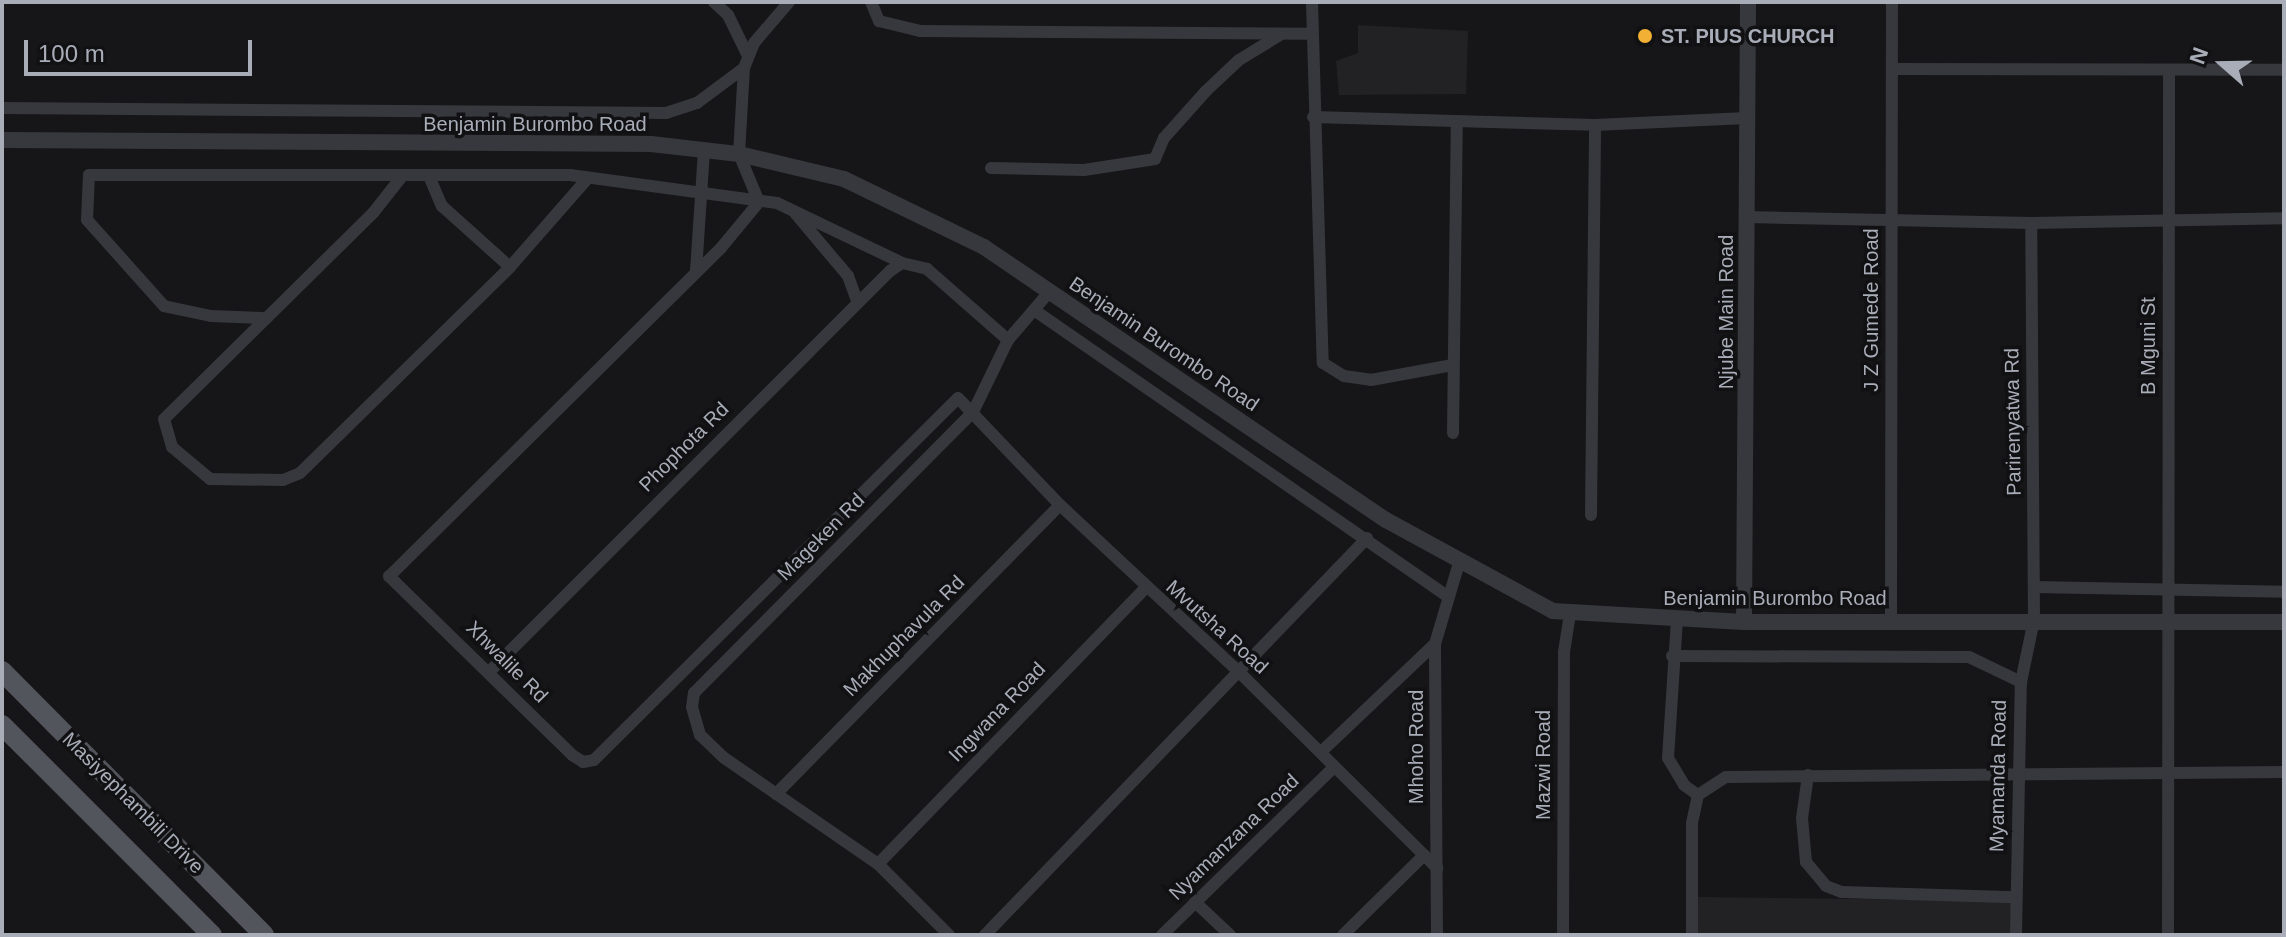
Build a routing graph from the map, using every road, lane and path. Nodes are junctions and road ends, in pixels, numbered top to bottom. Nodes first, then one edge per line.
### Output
1 (714, 2) edge
2 (789, 2) edge
3 (871, 2) edge
4 (1312, 2) edge
5 (1748, 2) edge
6 (1892, 2) edge
7 (1283, 34) junction
8 (1311, 34) junction
9 (746, 62) junction
10 (1892, 69) junction
11 (2169, 70) junction
12 (2284, 70) edge
13 (2, 108) edge
14 (1313, 117) junction
15 (1747, 118) junction
16 (1457, 124) junction
17 (1595, 125) junction
18 (2, 140) edge
19 (704, 149) junction
20 (739, 154) junction
21 (991, 168) dead end
22 (403, 175) junction
23 (429, 176) junction
24 (588, 178) junction
25 (700, 192) junction
26 (759, 202) junction
27 (789, 207) junction
28 (1746, 217) junction
29 (2284, 218) edge
30 (2167, 219) junction
31 (1891, 223) junction
32 (2031, 223) junction
33 (902, 263) junction
34 (510, 267) junction
35 (696, 271) junction
36 (1050, 291) junction
37 (857, 301) junction
38 (1034, 310) junction
39 (262, 318) junction
40 (1008, 340) junction
41 (1453, 365) junction
42 (973, 412) junction
43 (1453, 433) dead end
44 (1060, 505) junction
45 (1591, 515) dead end
46 (1367, 538) junction
47 (1459, 563) junction
48 (2034, 587) junction
49 (1145, 588) junction
50 (2169, 589) junction
51 (2284, 592) edge
52 (1447, 596) junction
53 (1553, 611) junction
54 (1677, 619) junction
55 (1891, 619) junction
56 (2034, 620) junction
57 (1744, 622) junction
58 (2169, 622) junction
59 (2284, 622) edge
60 (1435, 644) junction
61 (1672, 656) junction
62 (2, 671) edge
63 (489, 672) junction
64 (1239, 672) junction
65 (2021, 682) junction
66 (2, 725) edge
67 (1321, 752) junction
68 (1333, 768) junction
69 (2019, 772) junction
70 (2168, 772) junction
71 (2284, 772) edge
72 (1808, 775) junction
73 (776, 794) junction
74 (1698, 795) junction
75 (1424, 855) junction
76 (878, 864) junction
77 (1437, 868) junction
78 (2015, 897) junction
79 (1195, 902) junction
80 (212, 935) edge
81 (264, 935) edge
82 (949, 935) edge
83 (985, 935) edge
84 (1162, 935) edge
85 (1230, 935) edge
86 (1343, 935) edge
87 (1437, 935) edge
88 (1563, 935) edge
89 (1692, 935) edge
90 (2016, 935) edge
91 (2168, 935) edge

1 - 9 street
2 - 9 street
3 - 7 street
4 - 8 street
5 - 15 street, Njube Main Road
6 - 10 street, J Z Gumede Road
7 - 8 street
7 - 21 street
8 - 14 street
9 - 13 street
9 - 20 street
10 - 11 street
10 - 31 street, J Z Gumede Road
11 - 12 street
11 - 30 street, B Mguni St
14 - 16 street
14 - 41 street
15 - 17 street
15 - 28 street, Njube Main Road
16 - 17 street
16 - 41 street
17 - 45 street
18 - 19 street, Benjamin Burombo Road
19 - 20 street, Benjamin Burombo Road
19 - 25 street
20 - 26 street
20 - 36 street, Benjamin Burombo Road
22 - 23 street
22 - 39 street
22 - 39 street
23 - 24 street
23 - 34 street
24 - 25 street
24 - 34 street
25 - 26 street
25 - 35 street
26 - 27 street
26 - 35 street, Xhwalile Rd
27 - 33 street
27 - 37 street
28 - 31 street
28 - 57 street, Njube Main Road
29 - 30 street
30 - 32 street
30 - 50 street, B Mguni St
31 - 32 street
31 - 55 street, J Z Gumede Road
32 - 48 street, Parirenyatwa Rd
33 - 37 street, Phophota Rd
33 - 40 street
34 - 39 street
35 - 63 street, Xhwalile Rd
36 - 38 street, Mageken Rd
36 - 47 street, Benjamin Burombo Road
37 - 63 street, Phophota Rd
38 - 40 street, Mageken Rd
38 - 46 street
40 - 42 street, Mageken Rd
41 - 43 street
42 - 44 street, Mvutsha Road
42 - 63 street, Xhwalile Rd
42 - 73 street, Mageken Rd
44 - 49 street, Mvutsha Road
44 - 73 street, Makhuphavula Rd
46 - 52 street
46 - 64 street
47 - 52 street, Mhoho Road
47 - 53 street, Benjamin Burombo Road
48 - 50 street
48 - 56 street, Parirenyatwa Rd
49 - 64 street, Mvutsha Road
49 - 76 street, Ingwana Road
50 - 51 street
50 - 58 street, B Mguni St
52 - 60 street, Mhoho Road
53 - 54 street, Benjamin Burombo Road
53 - 88 street, Mazwi Road
54 - 57 street, Benjamin Burombo Road
54 - 61 street
55 - 56 street, Benjamin Burombo Road
55 - 57 street, Benjamin Burombo Road
56 - 58 street, Benjamin Burombo Road
56 - 65 street, Myamanda Road
58 - 59 street, Benjamin Burombo Road
58 - 70 street, B Mguni St
60 - 67 street
60 - 77 street, Mhoho Road
61 - 65 street
61 - 74 street
62 - 81 main road, Masiyephambili Drive
64 - 67 street, Mvutsha Road
64 - 83 street
65 - 69 street, Myamanda Road
66 - 80 main road, Masiyephambili Drive
67 - 68 street, Mvutsha Road
68 - 75 street, Mvutsha Road
68 - 79 street, Nyamanzana Road
69 - 70 street
69 - 72 street
69 - 78 street, Myamanda Road
70 - 71 street
70 - 91 street, B Mguni St
72 - 74 street
72 - 78 street
73 - 76 street
74 - 89 street
75 - 77 street, Mvutsha Road
75 - 86 street
76 - 82 street
77 - 87 street, Mhoho Road
78 - 90 street, Myamanda Road
79 - 84 street, Nyamanzana Road
79 - 85 street

